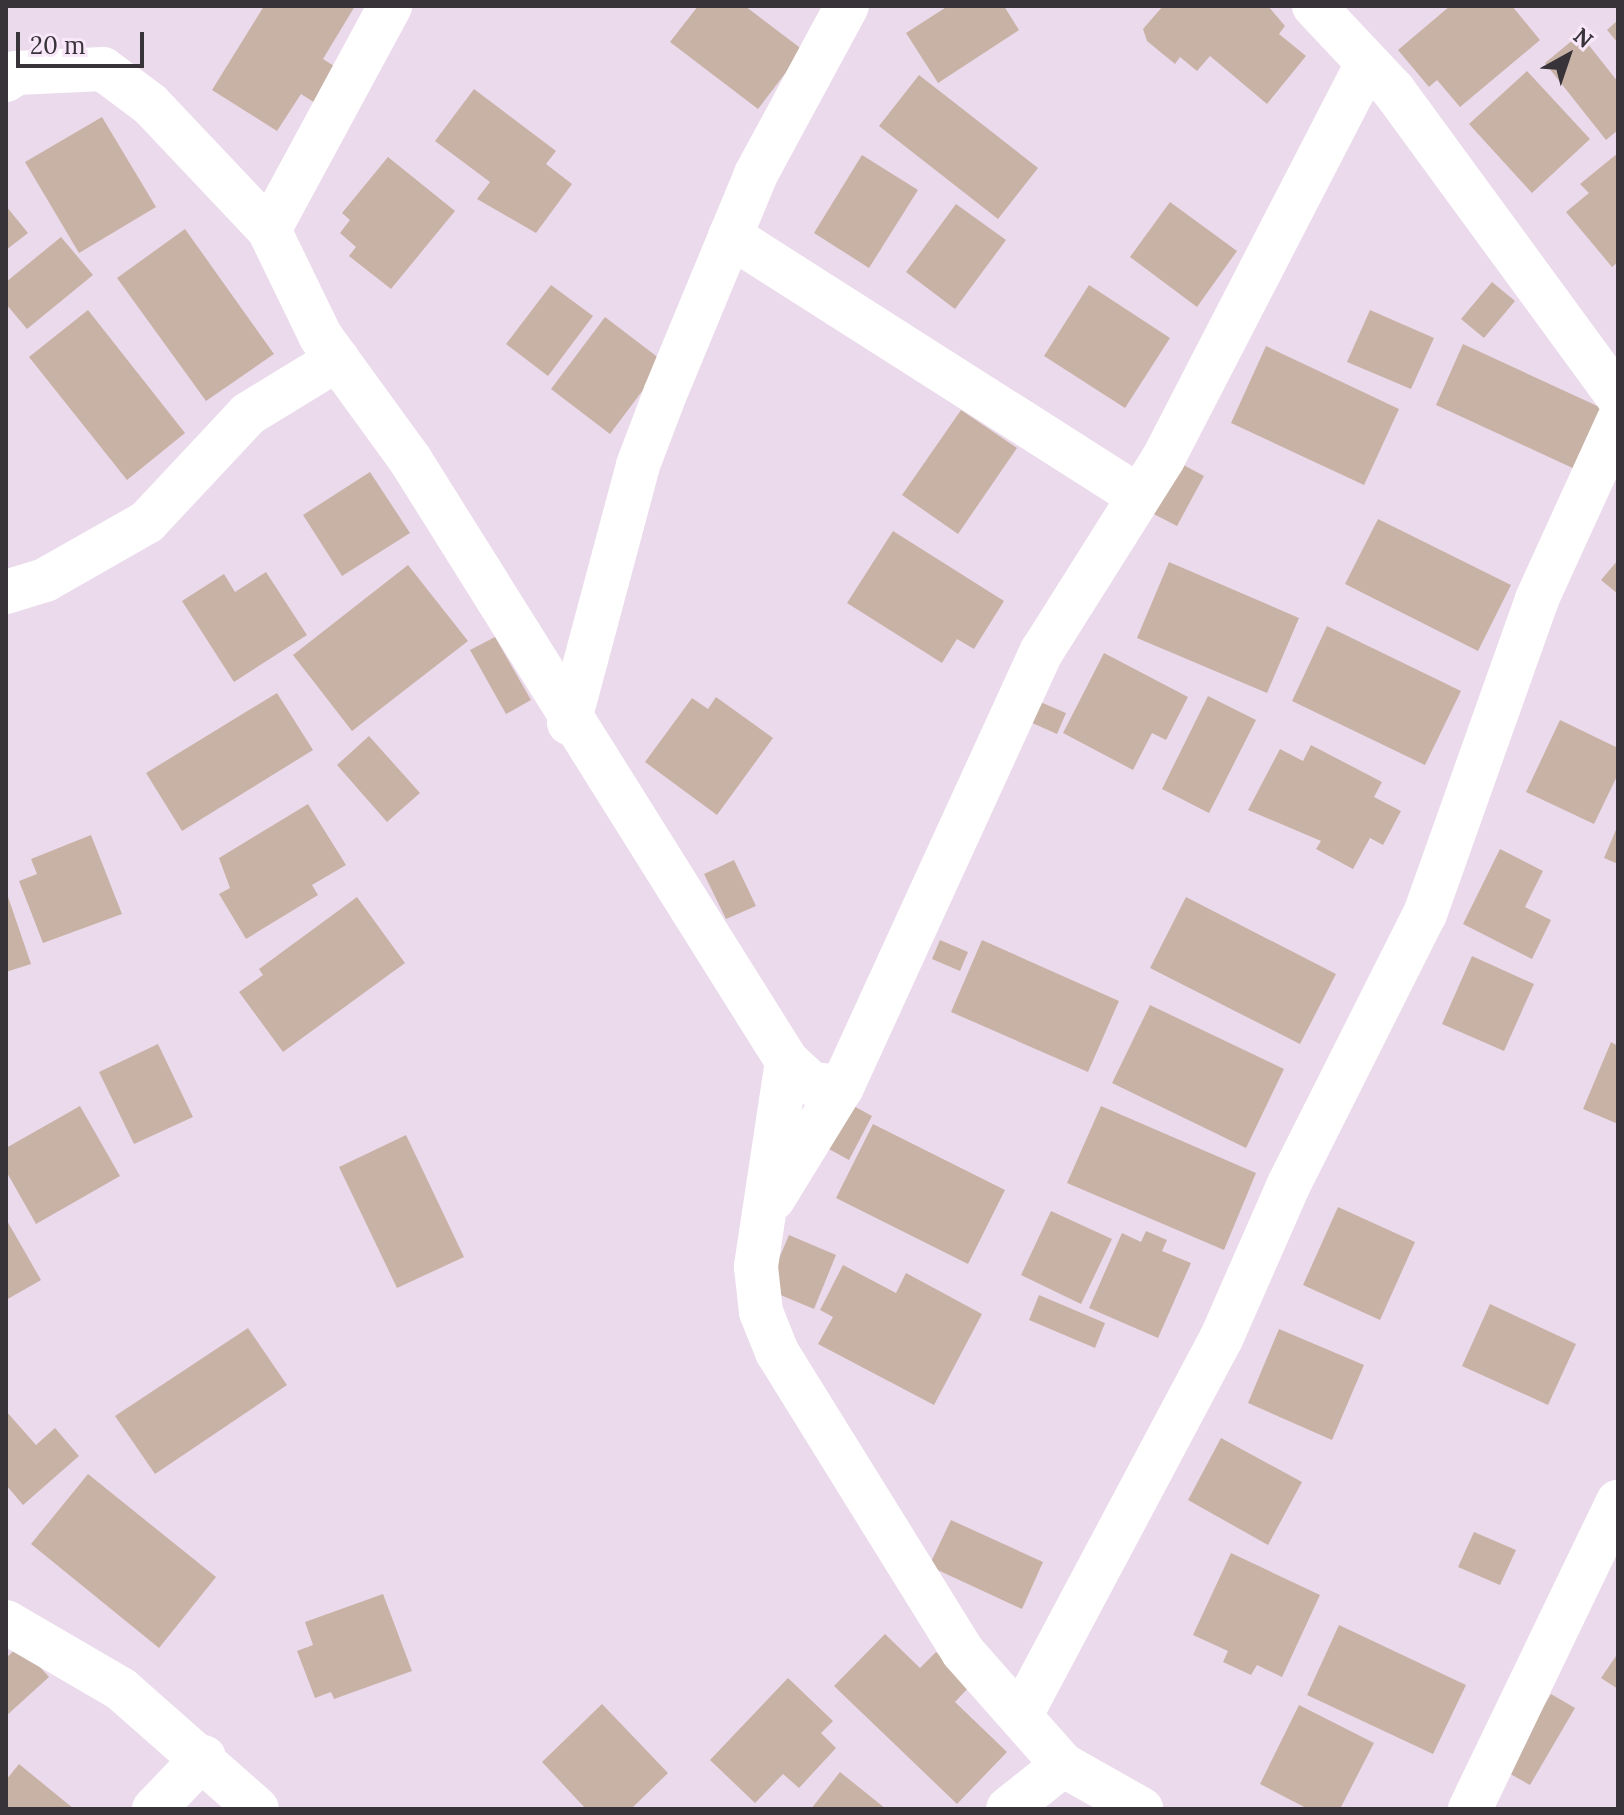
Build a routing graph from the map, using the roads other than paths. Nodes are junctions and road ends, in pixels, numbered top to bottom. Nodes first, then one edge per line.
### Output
1 (390, 6) edge
2 (847, 6) edge
3 (1314, 6) edge
4 (1367, 63) junction
5 (6, 80) edge
6 (269, 230) junction
7 (730, 236) junction
8 (338, 359) junction
9 (1618, 397) edge
10 (1618, 421) edge
11 (1138, 496) junction
12 (6, 592) edge
13 (569, 723) junction
14 (787, 1061) junction
15 (842, 1087) junction
16 (764, 1215) junction
17 (1618, 1502) edge
18 (6, 1622) edge
19 (1023, 1711) junction
20 (204, 1757) junction
21 (1063, 1765) junction
22 (154, 1809) edge
23 (257, 1809) edge
24 (1008, 1809) edge
25 (1141, 1809) edge
26 (1470, 1809) edge

1 - 6 street
2 - 7 street
3 - 4 street
4 - 9 street
4 - 11 street
5 - 6 street
6 - 8 street
7 - 11 street
7 - 13 street
8 - 12 street
8 - 13 street
10 - 19 street
11 - 15 street
13 - 14 street
14 - 15 street
14 - 16 street
15 - 16 street
16 - 19 street
17 - 26 street
18 - 20 street
19 - 21 street
20 - 22 street
20 - 23 street
21 - 24 street
21 - 25 street

